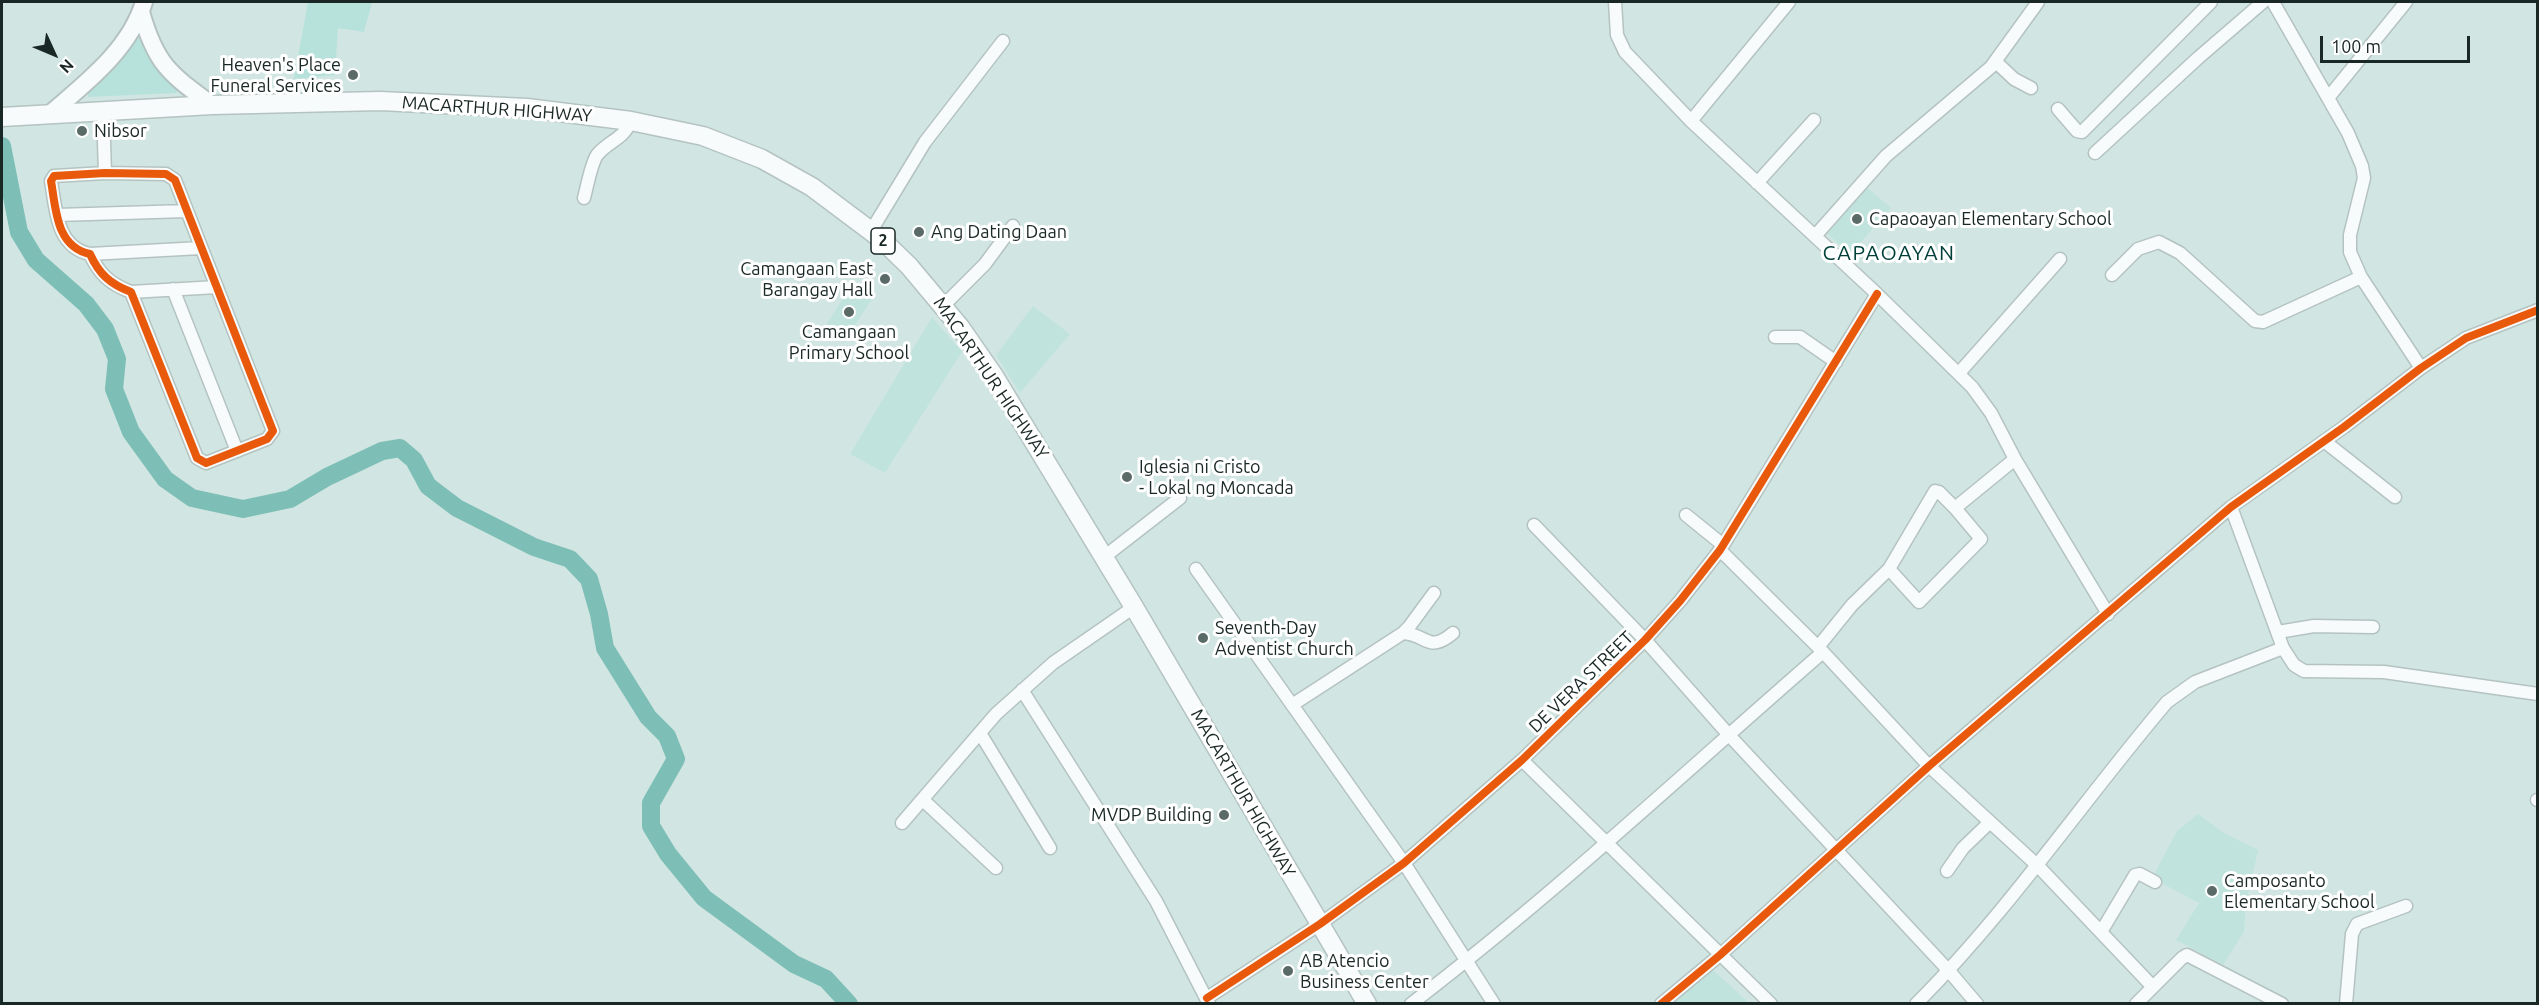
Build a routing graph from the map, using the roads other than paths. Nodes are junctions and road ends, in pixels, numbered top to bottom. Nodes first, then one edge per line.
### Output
1 (1615, 2) edge
2 (1789, 2) edge
3 (2038, 2) edge
4 (2211, 2) edge
5 (2263, 2) edge
6 (2273, 2) edge
7 (2406, 2) edge
8 (142, 7) edge
9 (1004, 41) dead end
10 (1996, 62) junction
11 (2031, 88) dead end
12 (2328, 98) junction
13 (212, 105) junction
14 (2058, 109) dead end
15 (103, 111) junction
16 (51, 113) junction
17 (2, 117) edge
18 (1814, 120) dead end
19 (631, 121) junction
20 (1691, 121) junction
21 (2095, 153) dead end
22 (105, 173) junction
23 (1757, 183) junction
24 (584, 198) dead end
25 (186, 211) junction
26 (57, 214) junction
27 (1013, 226) dead end
28 (871, 231) junction
29 (1815, 236) junction
30 (201, 248) junction
31 (90, 254) junction
32 (2060, 259) dead end
33 (2112, 275) dead end
34 (2361, 277) junction
35 (217, 287) junction
36 (172, 289) junction
37 (131, 292) junction
38 (1878, 294) junction
39 (944, 306) junction
40 (2538, 310) edge
41 (1775, 337) dead end
42 (1836, 362) junction
43 (2421, 368) junction
44 (1959, 373) junction
45 (2324, 441) junction
46 (237, 451) junction
47 (2015, 459) junction
48 (2395, 497) dead end
49 (1180, 498) dead end
50 (2231, 507) junction
51 (1955, 508) junction
52 (1686, 515) dead end
53 (1534, 525) dead end
54 (1721, 548) junction
55 (1104, 557) junction
56 (1196, 569) dead end
57 (1889, 569) junction
58 (1434, 593) dead end
59 (1134, 607) junction
60 (2108, 614) junction
61 (2373, 627) dead end
62 (2278, 632) junction
63 (1402, 633) junction
64 (1453, 633) dead end
65 (1645, 640) junction
66 (2283, 648) junction
67 (1820, 649) junction
68 (1022, 690) junction
69 (2538, 694) edge
70 (1292, 705) junction
71 (980, 733) junction
72 (1728, 734) junction
73 (1522, 760) junction
74 (1929, 766) junction
75 (923, 800) junction
76 (902, 823) dead end
77 (1989, 823) junction
78 (1606, 843) junction
79 (1050, 848) dead end
80 (1835, 850) junction
81 (1404, 863) junction
82 (2038, 866) junction
83 (996, 868) dead end
84 (1947, 871) dead end
85 (2155, 882) dead end
86 (2406, 906) dead end
87 (1320, 924) junction
88 (2101, 932) junction
89 (1720, 955) junction
90 (1467, 961) junction
91 (1949, 970) junction
92 (2153, 987) junction
93 (1208, 1001) edge
94 (1367, 1004) edge
95 (1411, 1004) edge
96 (1494, 1004) edge
97 (1661, 1004) edge
98 (1771, 1004) edge
99 (1916, 1004) edge
100 (1977, 1004) edge
101 (2136, 1004) edge
102 (2282, 1004) edge
103 (2346, 1004) edge

1 - 20 street
2 - 20 street
3 - 10 street
4 - 14 street
5 - 21 street
6 - 12 street
7 - 12 street
8 - 13 main road
8 - 16 main road
9 - 28 street
10 - 11 street
10 - 29 street
12 - 34 street
13 - 15 highway, MACARTHUR HIGHWAY / 2
13 - 19 highway, MACARTHUR HIGHWAY / 2
15 - 16 highway, MACARTHUR HIGHWAY / 2
15 - 22 street
16 - 17 highway, MACARTHUR HIGHWAY / 2
18 - 23 street
19 - 24 street
19 - 28 highway, MACARTHUR HIGHWAY / 2
20 - 23 street
22 - 25 street
22 - 26 street
23 - 29 street
25 - 26 street
25 - 30 street
26 - 31 street
27 - 39 street
28 - 39 highway, MACARTHUR HIGHWAY / 2
29 - 38 street
30 - 31 street
30 - 35 street
31 - 37 street
32 - 44 street
33 - 34 street
34 - 43 street
35 - 36 street
35 - 46 street
36 - 37 street
36 - 46 street
37 - 46 street
38 - 42 street, DE VERA STREET
38 - 44 street
39 - 55 highway, MACARTHUR HIGHWAY / 2
40 - 43 street
41 - 42 street
42 - 54 street, DE VERA STREET
43 - 45 street
44 - 47 street
45 - 48 street
45 - 50 street
47 - 51 street
47 - 60 street
49 - 55 street
50 - 60 street
50 - 62 street
51 - 57 street
51 - 57 street
52 - 54 street
53 - 65 street
54 - 65 street, DE VERA STREET
54 - 67 street
55 - 59 highway, MACARTHUR HIGHWAY / 2
56 - 70 street
57 - 67 street
58 - 63 street
59 - 68 street
59 - 87 highway, MACARTHUR HIGHWAY / 2
60 - 74 street
61 - 62 street
62 - 66 street
63 - 64 street
63 - 70 street
65 - 72 street
65 - 73 street, DE VERA STREET
66 - 69 street
66 - 82 street
67 - 72 street
67 - 74 street
68 - 71 street
68 - 93 street
70 - 81 street
71 - 75 street
71 - 79 street
72 - 78 street
72 - 80 street
73 - 78 street
73 - 81 street, DE VERA STREET
74 - 77 street
74 - 80 street
75 - 76 street
75 - 83 street
77 - 82 street
77 - 84 street
78 - 89 street
78 - 90 street
80 - 89 street
80 - 91 street
81 - 87 street, DE VERA STREET
81 - 90 street
82 - 88 street
82 - 91 street
85 - 88 street
86 - 103 street
87 - 93 street, DE VERA STREET
87 - 94 highway, MACARTHUR HIGHWAY / 2
88 - 92 street
89 - 97 street
89 - 98 street
90 - 95 street
90 - 96 street
91 - 99 street
91 - 100 street
92 - 101 street
92 - 102 street

